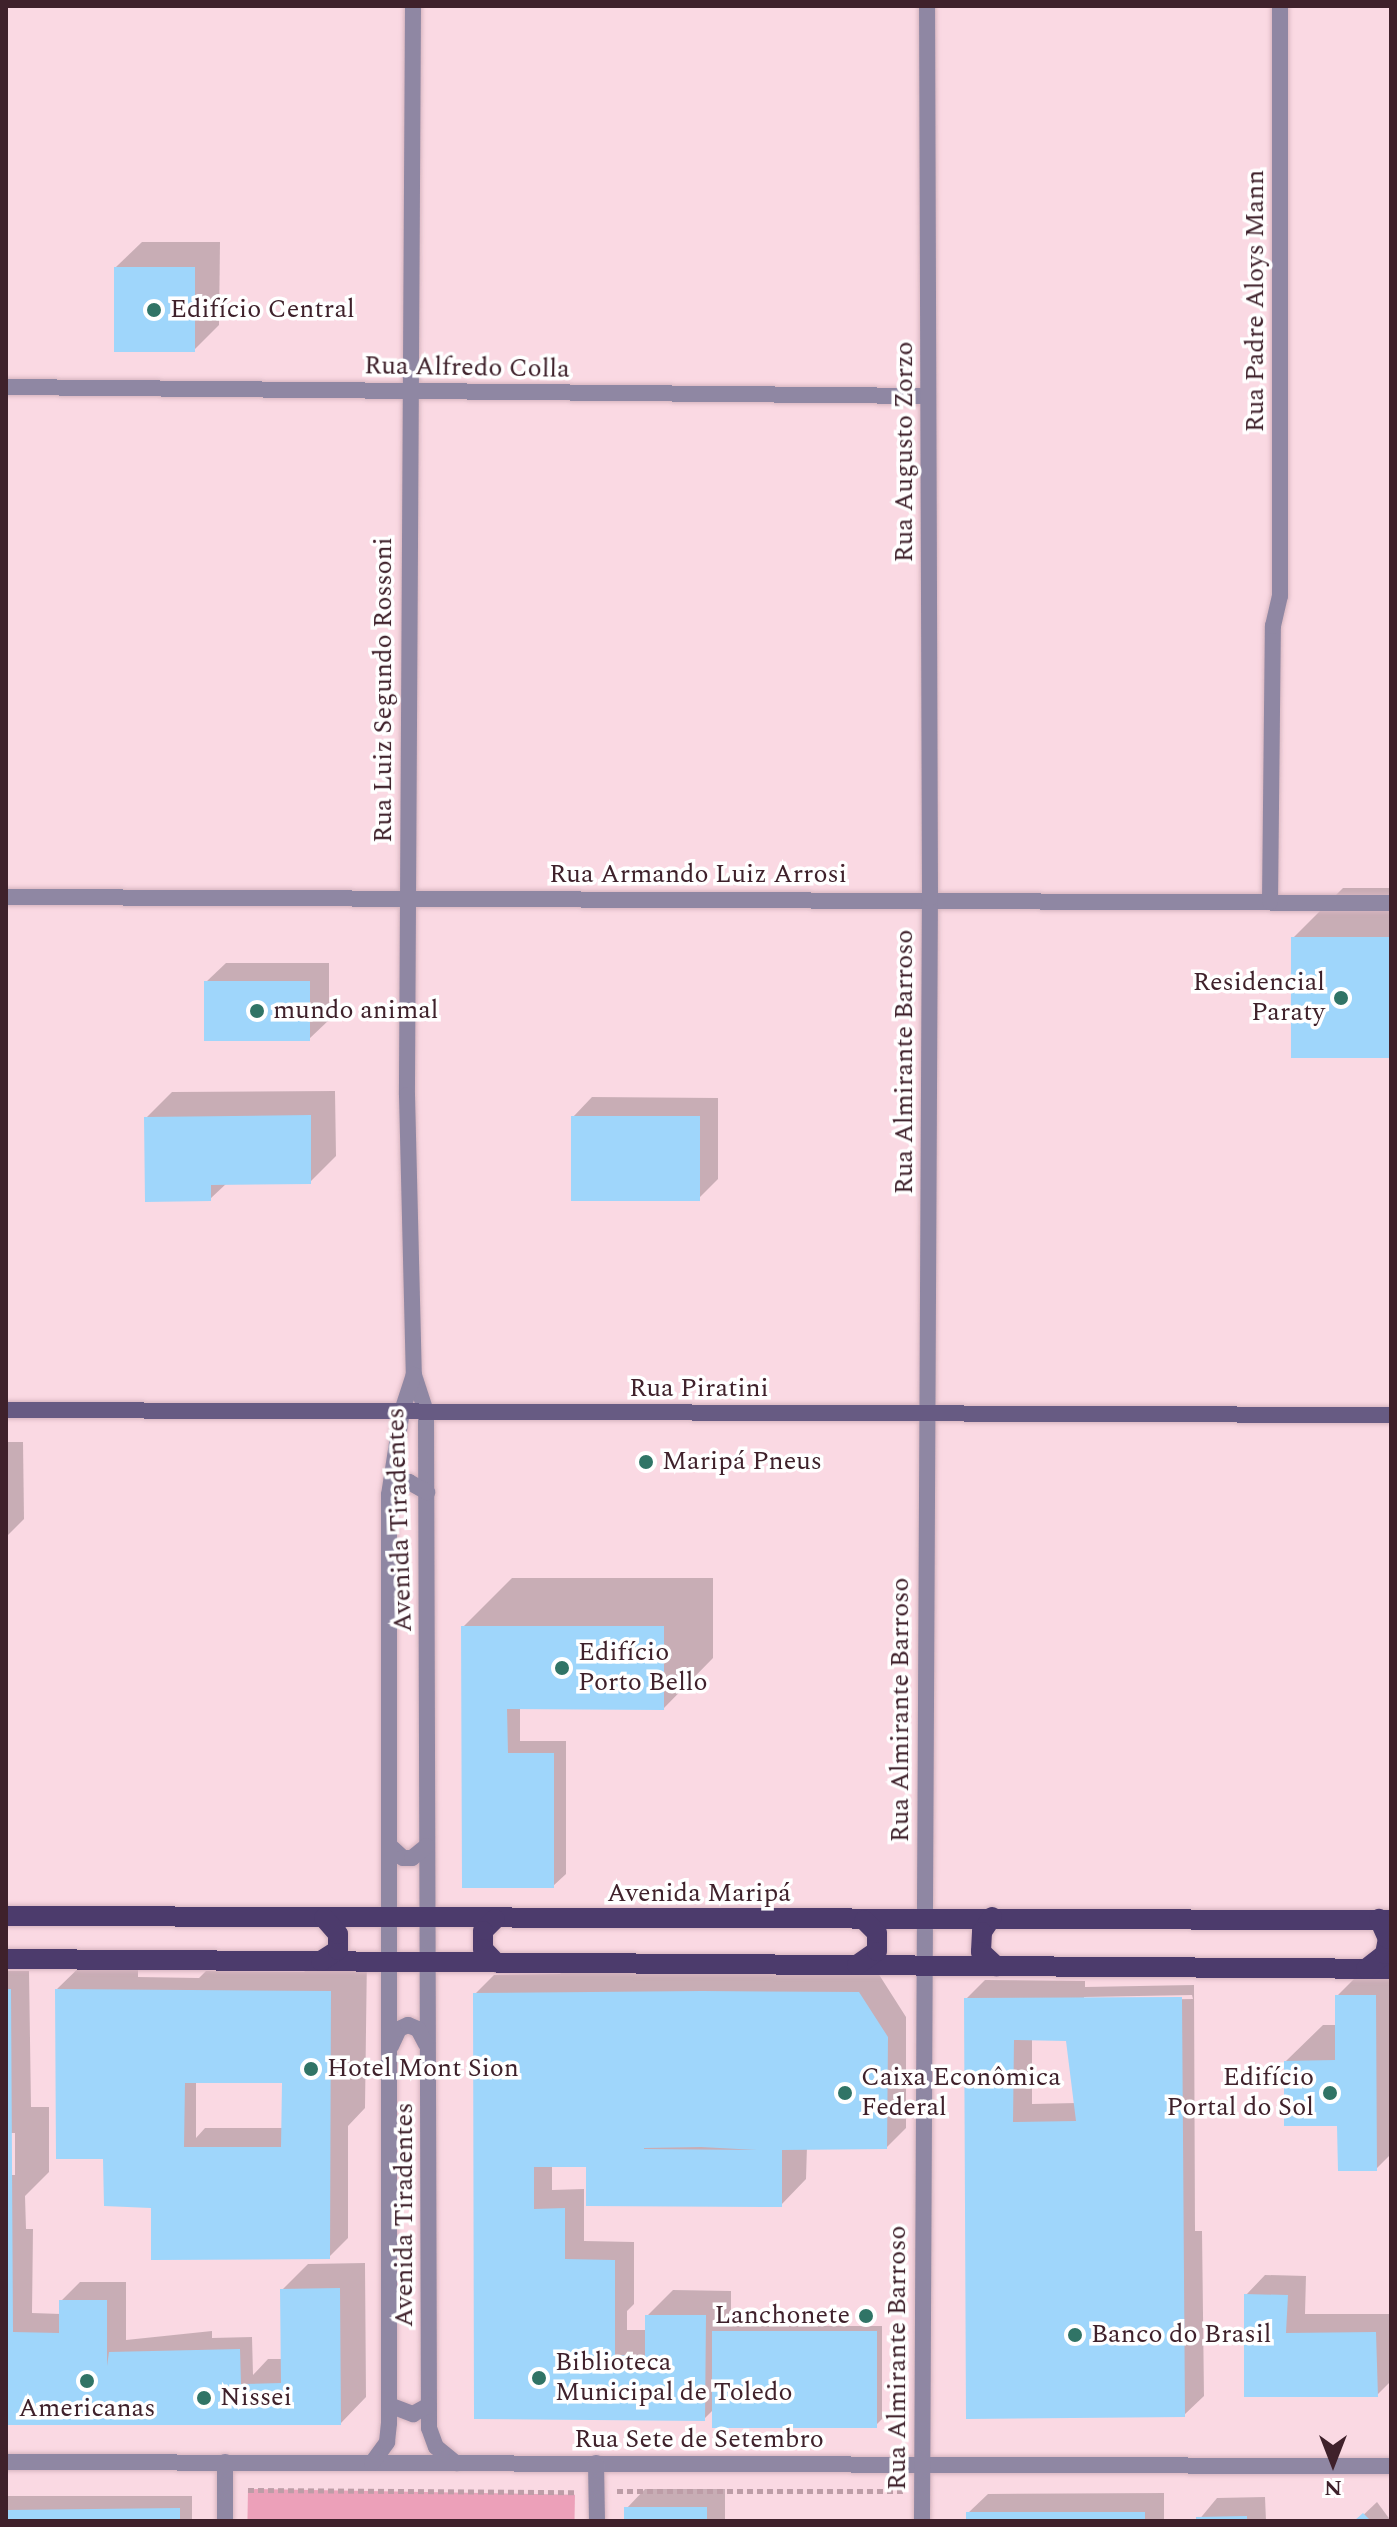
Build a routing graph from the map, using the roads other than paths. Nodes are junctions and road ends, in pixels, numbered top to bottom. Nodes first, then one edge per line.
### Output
1 (413, 6) edge
2 (927, 6) edge
3 (1280, 6) edge
4 (6, 387) edge
5 (410, 391) junction
6 (928, 396) junction
7 (6, 897) edge
8 (930, 898) junction
9 (407, 899) junction
10 (1270, 902) junction
11 (1391, 903) edge
12 (414, 1375) junction
13 (6, 1410) edge
14 (402, 1411) junction
15 (426, 1412) junction
16 (926, 1414) junction
17 (1391, 1415) edge
18 (427, 1492) junction
19 (389, 1495) junction
20 (389, 1845) junction
21 (427, 1846) junction
22 (6, 1916) edge
23 (992, 1917) junction
24 (324, 1918) junction
25 (389, 1918) junction
26 (427, 1919) junction
27 (495, 1919) junction
28 (864, 1920) junction
29 (924, 1920) junction
30 (1385, 1920) edge
31 (6, 1959) edge
32 (321, 1961) junction
33 (389, 1962) junction
34 (427, 1962) junction
35 (495, 1962) junction
36 (857, 1965) junction
37 (925, 1966) junction
38 (996, 1966) junction
39 (1366, 1969) junction
40 (1391, 1969) edge
41 (428, 2049) junction
42 (389, 2050) junction
43 (389, 2405) junction
44 (429, 2405) junction
45 (6, 2462) edge
46 (225, 2462) junction
47 (372, 2463) junction
48 (456, 2463) junction
49 (596, 2463) junction
50 (922, 2464) junction
51 (1391, 2466) edge
52 (225, 2521) edge
53 (597, 2521) edge
54 (922, 2521) edge

1 - 5 street, Rua Luiz Segundo Rossoni
2 - 6 street, Rua Augusto Zorzo
3 - 10 street, Rua Padre Aloys Mann
4 - 5 street, Rua Alfredo Colla
5 - 6 street, Rua Alfredo Colla
5 - 9 street, Rua Luiz Segundo Rossoni
6 - 8 street, Rua Augusto Zorzo
7 - 9 street, Rua Armando Luiz Arrosi
8 - 9 street, Rua Armando Luiz Arrosi
8 - 10 street, Rua Armando Luiz Arrosi
8 - 16 street, Rua Almirante Barroso
9 - 12 street, Rua Luiz Segundo Rossoni
10 - 11 street, Rua Armando Luiz Arrosi
12 - 14 street, Avenida Tiradentes
12 - 15 street, Avenida Tiradentes
13 - 14 street, Rua Piratini
14 - 15 street, Rua Piratini
14 - 19 street, Avenida Tiradentes
15 - 16 street, Rua Piratini
15 - 18 street, Avenida Tiradentes
16 - 17 street, Rua Piratini
16 - 29 street, Rua Almirante Barroso
18 - 19 street
18 - 21 street, Avenida Tiradentes
19 - 20 street, Avenida Tiradentes
20 - 21 street
20 - 25 street, Avenida Tiradentes
21 - 26 street, Avenida Tiradentes
22 - 24 main road, Avenida Maripá
23 - 29 main road, Avenida Maripá
23 - 30 main road, Avenida Maripá
23 - 38 main road
24 - 25 main road, Avenida Maripá
24 - 32 main road
25 - 26 main road, Avenida Maripá
25 - 33 street, Avenida Tiradentes
26 - 27 main road, Avenida Maripá
26 - 34 street, Avenida Tiradentes
27 - 28 main road, Avenida Maripá
27 - 35 main road
28 - 29 main road, Avenida Maripá
28 - 36 main road
29 - 37 street, Rua Almirante Barroso
30 - 39 main road
31 - 32 main road
32 - 33 main road
33 - 34 main road
33 - 42 street, Avenida Tiradentes
34 - 35 main road
34 - 41 street, Avenida Tiradentes
35 - 36 main road
36 - 37 main road
37 - 38 main road
37 - 50 street, Rua Almirante Barroso
38 - 39 main road
39 - 40 main road
41 - 42 street
41 - 44 street, Avenida Tiradentes
42 - 43 street, Avenida Tiradentes
43 - 44 street
43 - 47 street, Avenida Tiradentes
44 - 48 street, Avenida Tiradentes
45 - 46 street, Rua Sete de Setembro
46 - 47 street, Rua Sete de Setembro
46 - 52 street
47 - 48 street, Rua Sete de Setembro
48 - 49 street, Rua Sete de Setembro
49 - 50 street, Rua Sete de Setembro
49 - 53 street
50 - 51 street, Rua Sete de Setembro
50 - 54 street, Rua Almirante Barroso

